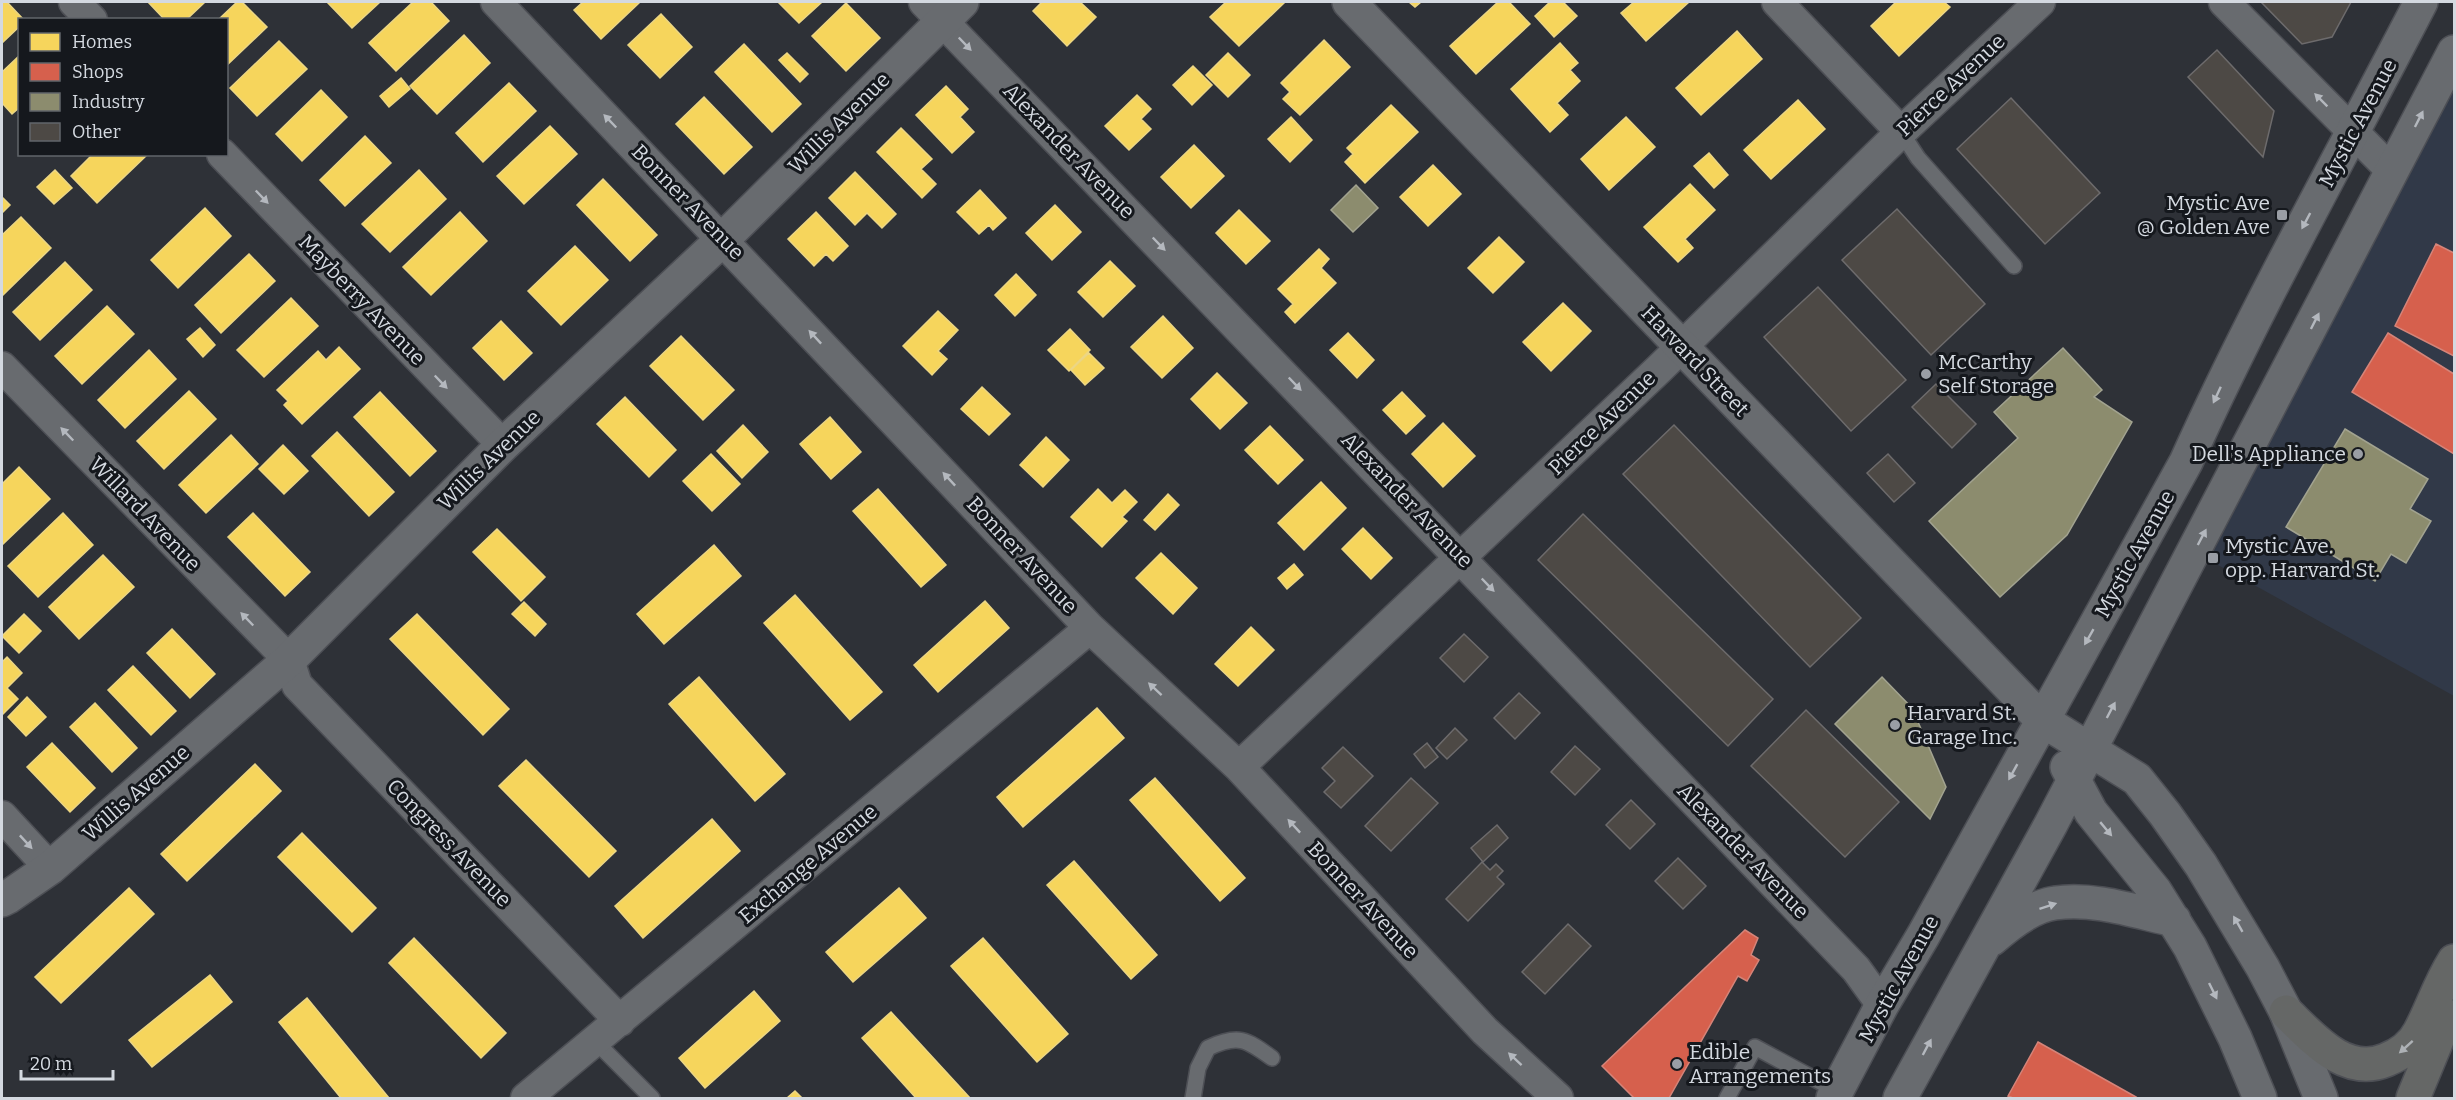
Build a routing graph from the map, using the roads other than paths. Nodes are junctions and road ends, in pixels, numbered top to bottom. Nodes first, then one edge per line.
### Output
1 (74, 2) edge
2 (496, 2) edge
3 (1349, 2) edge
4 (1777, 2) edge
5 (2040, 2) edge
6 (2224, 2) edge
7 (2421, 2) edge
8 (943, 8) edge
9 (90, 18) edge
10 (2454, 52) edge
11 (1900, 132) junction
12 (2353, 133) junction
13 (224, 156) edge
14 (2392, 171) junction
15 (723, 239) junction
16 (2014, 266) dead end
17 (1682, 347) junction
18 (2, 367) edge
19 (503, 445) junction
20 (1462, 557) junction
21 (1090, 628) junction
22 (289, 660) junction
23 (2042, 720) junction
24 (2090, 750) junction
25 (1239, 767) junction
26 (2074, 780) junction
27 (2, 816) edge
28 (50, 868) junction
29 (2, 900) edge
30 (2174, 920) junction
31 (1982, 949) junction
32 (2454, 961) edge
33 (2454, 998) edge
34 (1882, 1005) junction
35 (2286, 1012) junction
36 (620, 1021) junction
37 (595, 1041) junction
38 (1272, 1058) dead end
39 (1835, 1095) edge
40 (526, 1098) edge
41 (651, 1098) edge
42 (1193, 1098) edge
43 (1558, 1098) edge
44 (1727, 1098) edge
45 (1900, 1098) edge
46 (2260, 1098) edge
47 (2321, 1098) edge
48 (2414, 1098) edge

1 - 9 street
15 -> 2 street, Bonner Avenue
3 - 17 main road, Harvard Street
4 - 11 street
5 - 11 street, Pierce Avenue
12 -> 6 street
7 - 12 main road, Mystic Avenue
8 - 15 main road, Willis Avenue
8 -> 20 street, Alexander Avenue
14 -> 10 main road
11 - 16 lane
11 - 17 street, Pierce Avenue
12 - 14 street
12 -> 23 main road, Mystic Avenue
13 -> 19 street, Mayberry Avenue
24 -> 14 main road
15 - 19 main road, Willis Avenue
21 -> 15 street, Bonner Avenue
17 - 20 street, Pierce Avenue
17 - 23 main road, Harvard Street
22 -> 18 street, Willard Avenue
19 - 22 main road, Willis Avenue
20 - 25 street, Pierce Avenue
20 -> 34 street, Alexander Avenue
25 -> 21 street, Bonner Avenue
21 - 36 street, Exchange Avenue
22 - 28 main road, Willis Avenue
22 - 36 street, Congress Avenue
23 - 24 main road
23 - 26 main road
23 -> 34 main road, Mystic Avenue
24 - 26 main road
35 -> 24 main road
43 -> 25 street, Bonner Avenue
26 -> 30 main road
26 - 31 main road
27 -> 28 street
28 - 29 main road, Willis Avenue
31 -> 30 main road
30 -> 46 main road
45 -> 31 main road
32 -> 35 main road
33 - 48 main road
34 - 39 main road, Mystic Avenue
35 - 47 main road
36 - 37 street, Exchange Avenue
37 - 40 street, Exchange Avenue
37 - 41 lane
38 - 42 lane
39 - 44 lane

